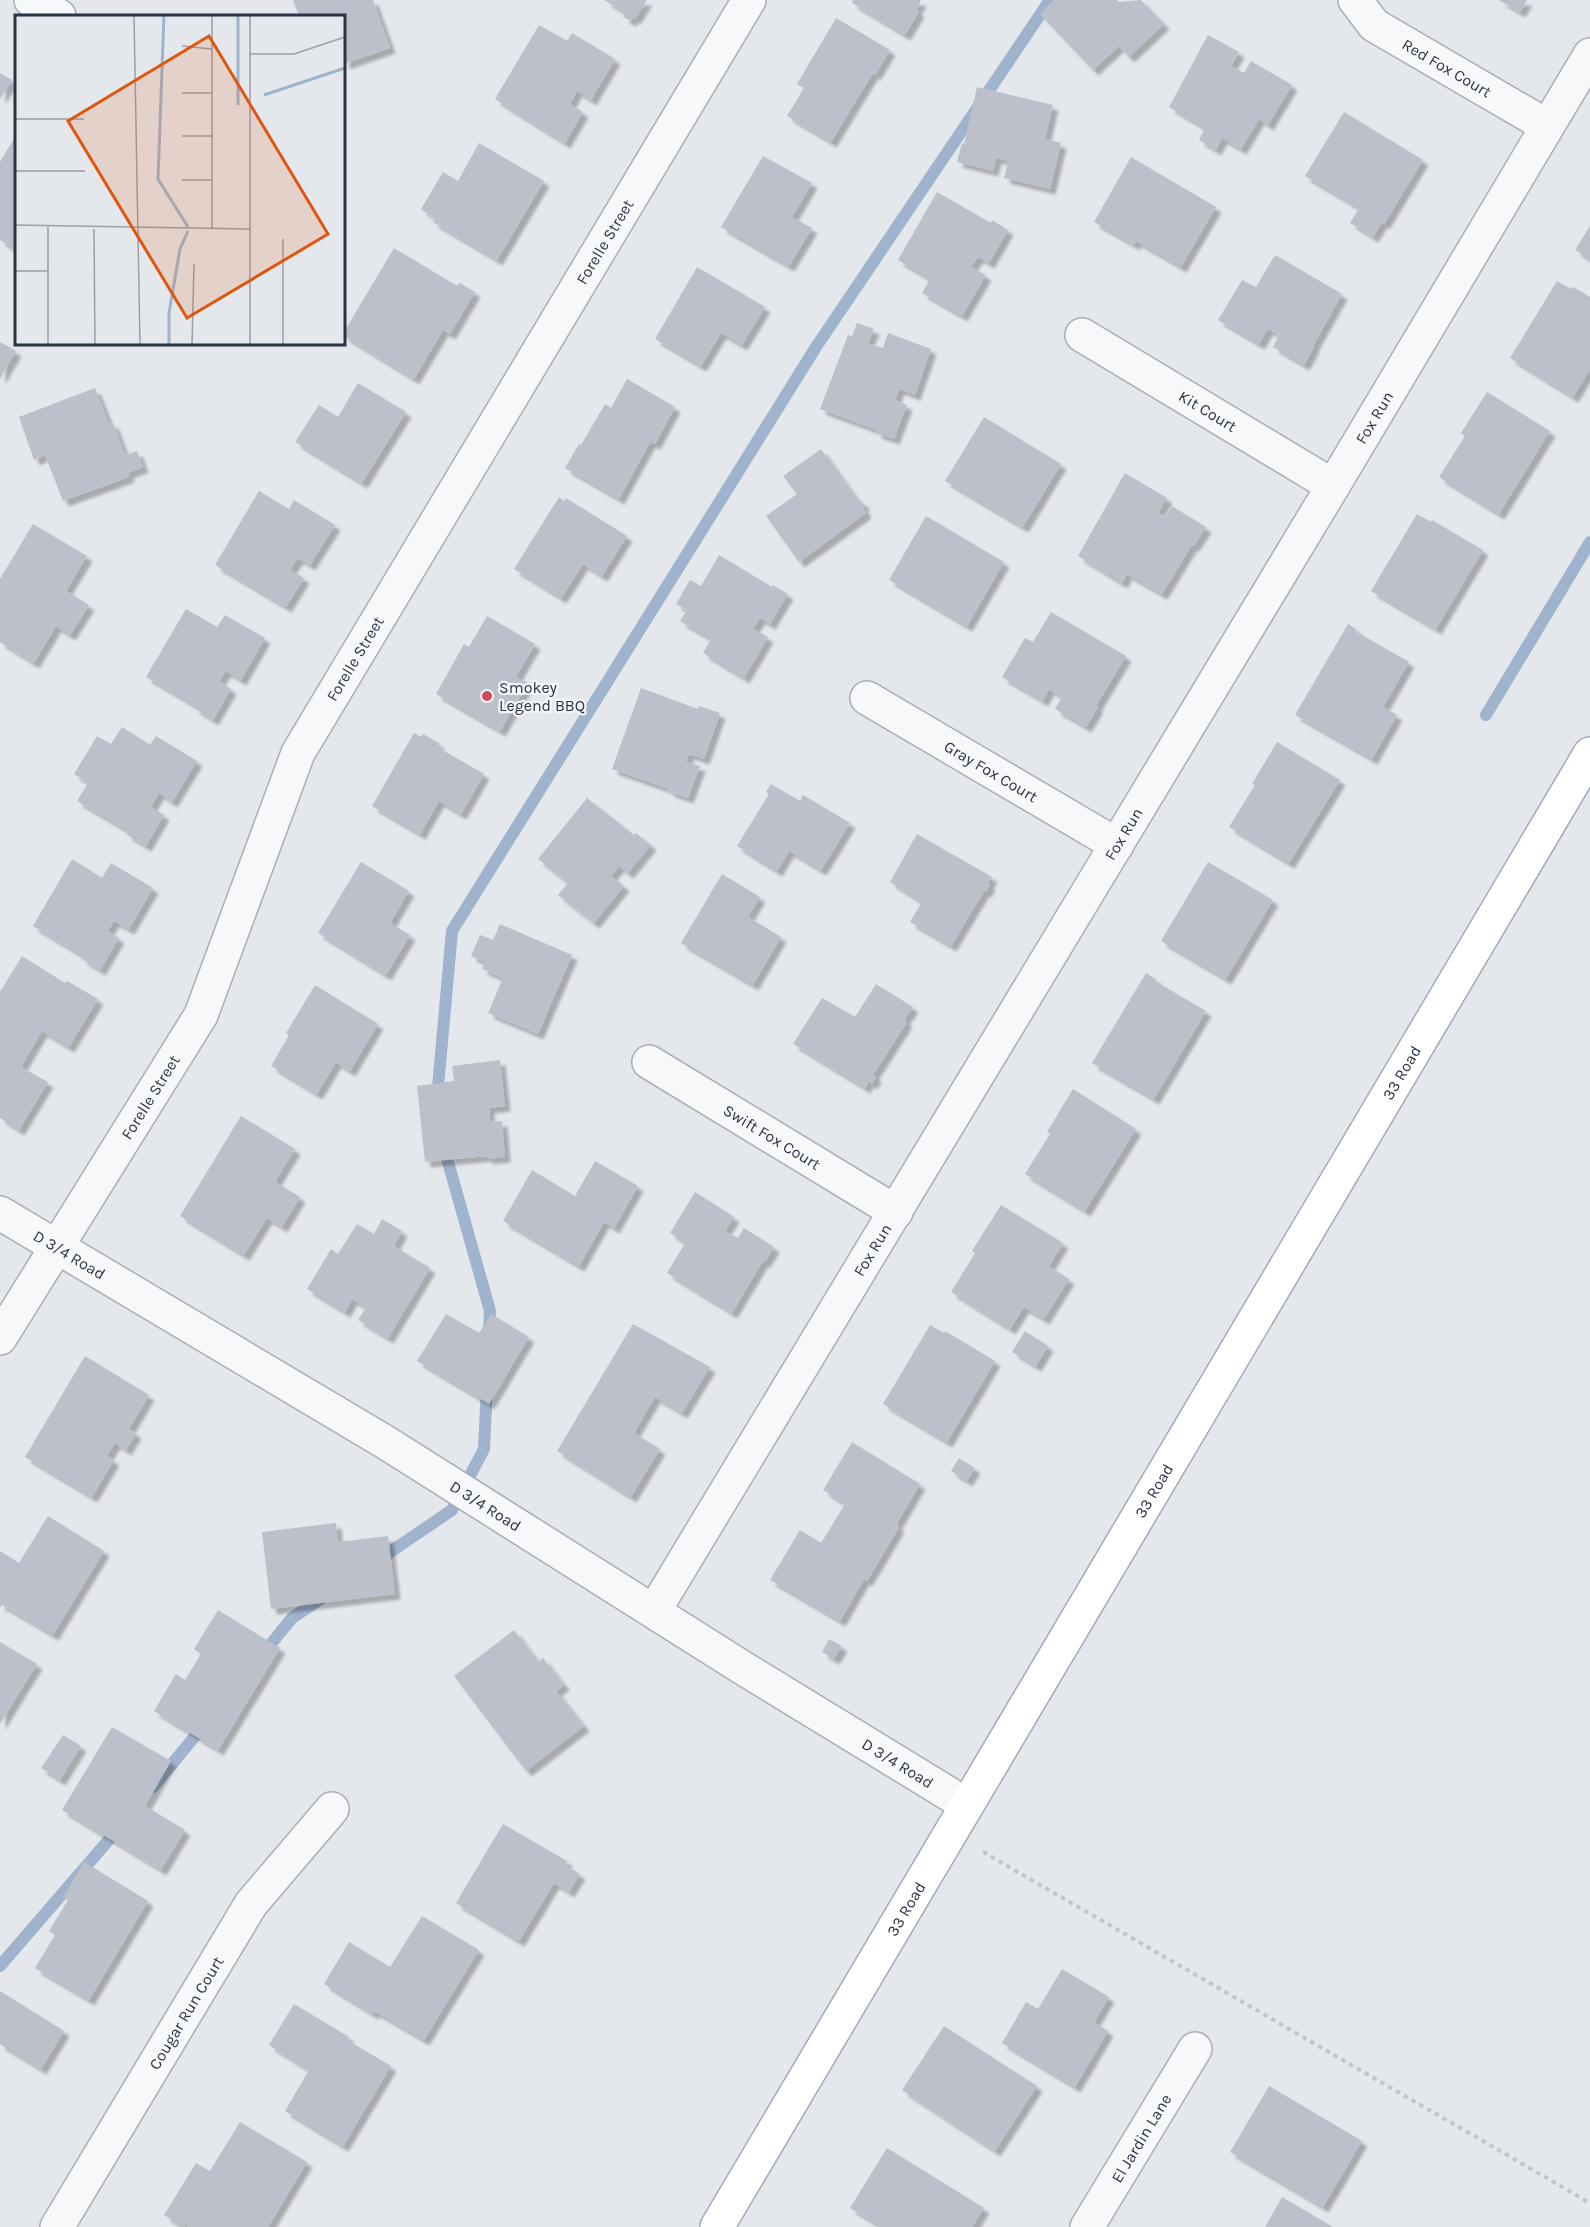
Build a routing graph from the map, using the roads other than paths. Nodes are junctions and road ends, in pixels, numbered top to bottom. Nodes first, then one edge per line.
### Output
1 (31, 0) edge
2 (749, 0) edge
3 (1355, 0) edge
4 (57, 15) edge
5 (1590, 55) edge
6 (1547, 126) junction
7 (1082, 335) dead end
8 (1333, 486) junction
9 (867, 698) dead end
10 (1590, 754) edge
11 (1117, 845) junction
12 (649, 1062) dead end
13 (896, 1212) junction
14 (0, 1213) edge
15 (56, 1246) junction
16 (0, 1338) edge
17 (654, 1611) junction
18 (967, 1805) junction
19 (332, 1809) dead end
20 (1195, 2049) dead end
21 (57, 2227) edge
22 (717, 2227) edge
23 (1087, 2227) edge

1 - 4 street
2 - 15 street, Forelle Street
3 - 6 street, Red Fox Court
5 - 6 street, Fox Run
6 - 8 street, Fox Run
7 - 8 street, Kit Court
8 - 11 street, Fox Run
9 - 11 street, Gray Fox Court
10 - 18 main road, 33 Road
11 - 13 street, Fox Run
12 - 13 street, Swift Fox Court
13 - 17 street, Fox Run
14 - 15 street, D 3/4 Road
15 - 16 street, Forelle Street
15 - 17 street, D 3/4 Road
17 - 18 street, D 3/4 Road
18 - 22 main road, 33 Road
19 - 21 street, Cougar Run Court
20 - 23 street, El Jardin Lane

